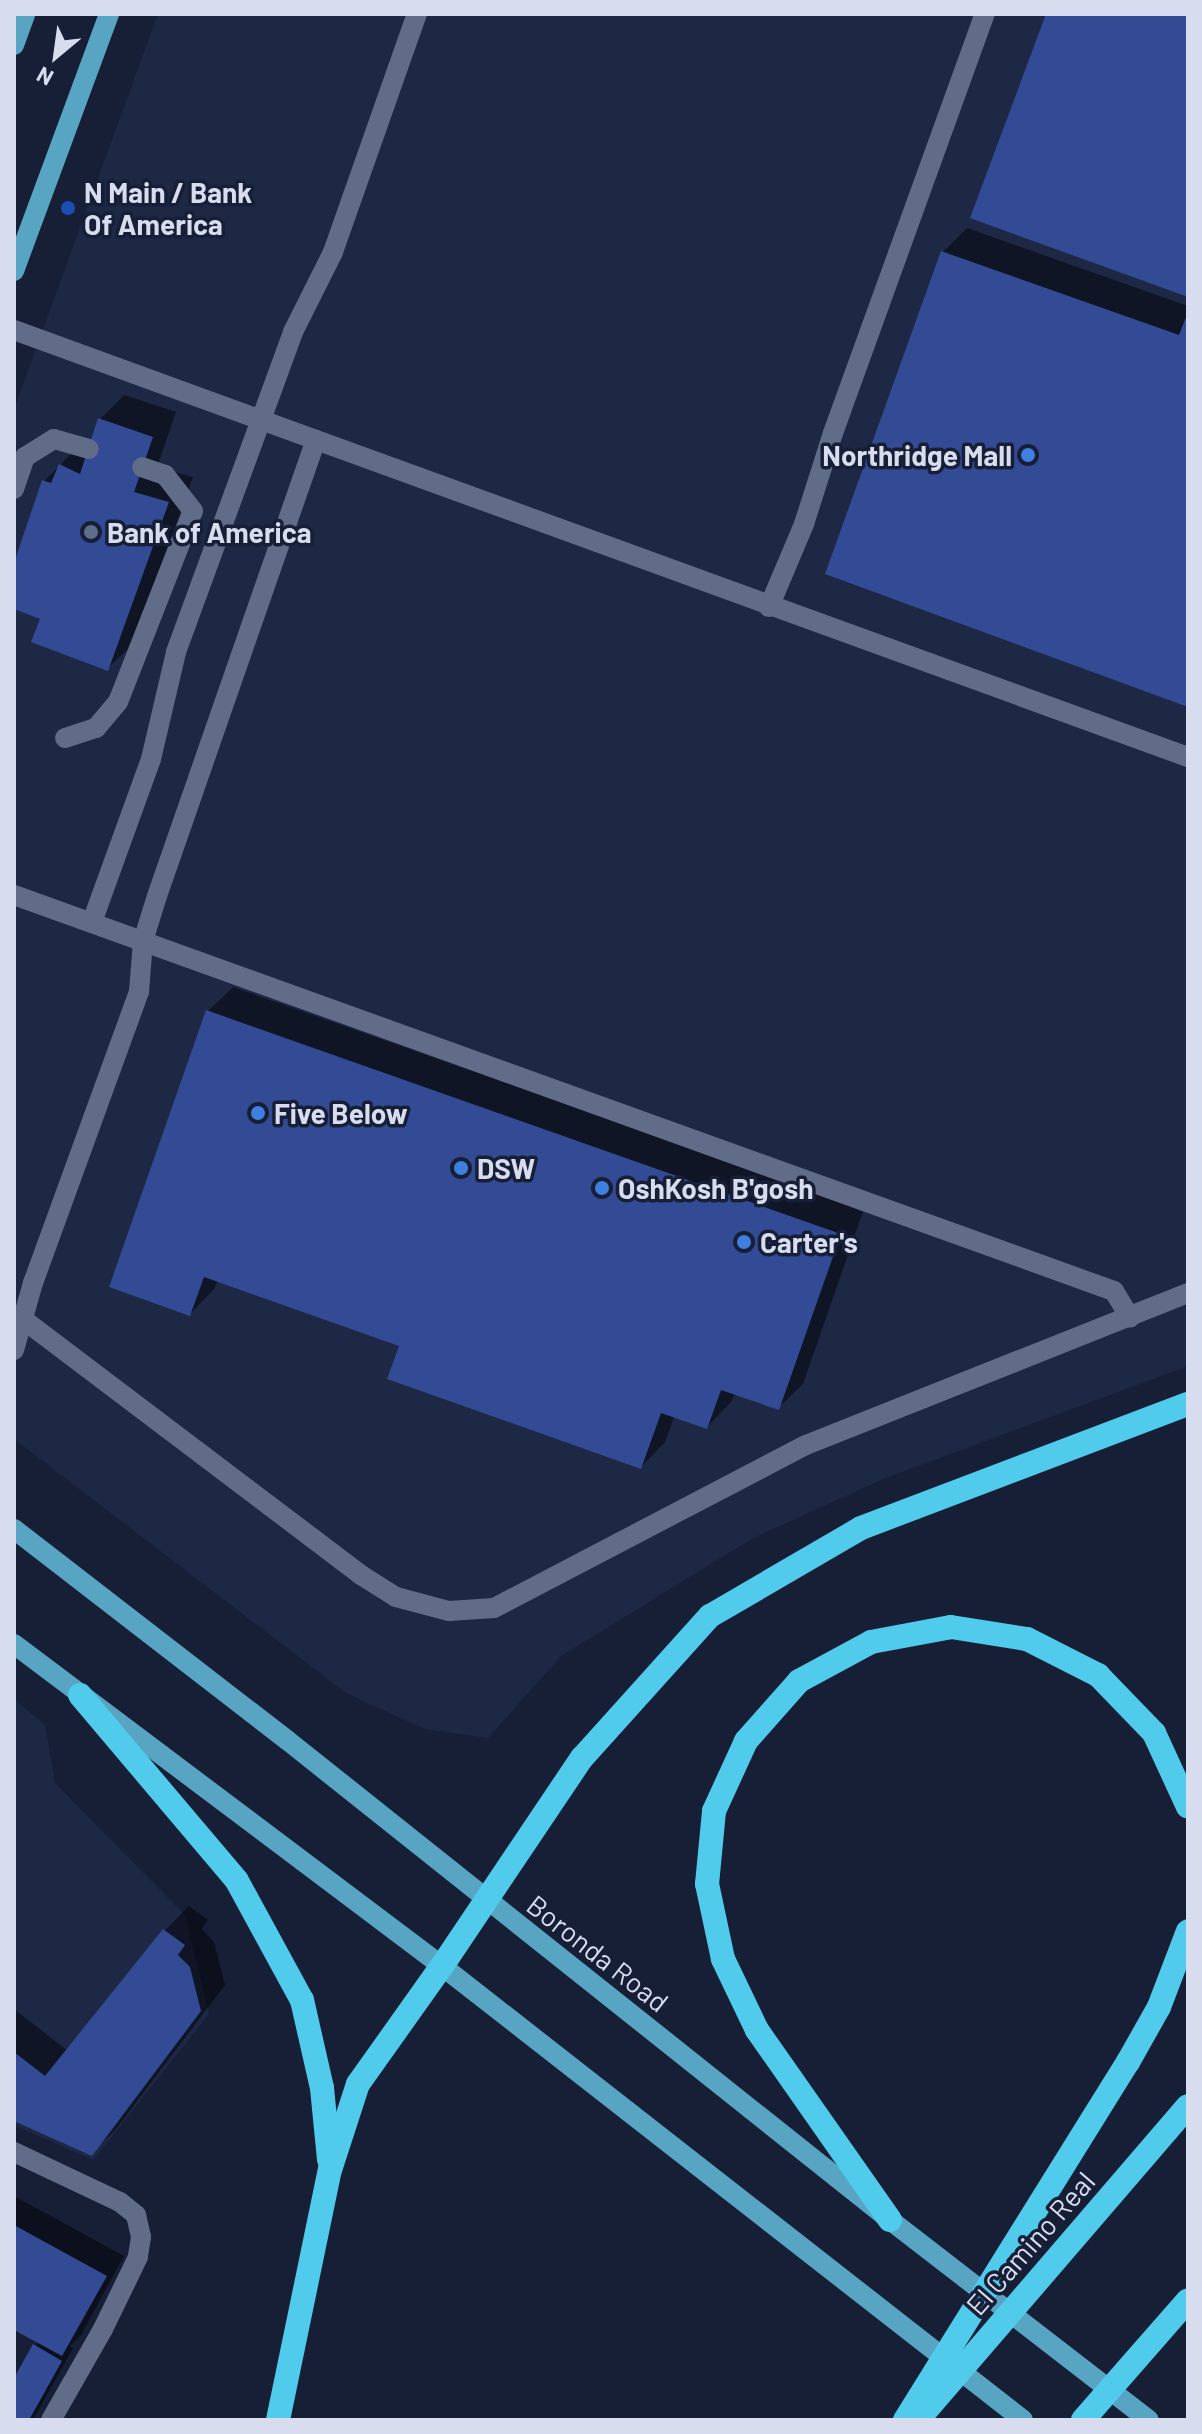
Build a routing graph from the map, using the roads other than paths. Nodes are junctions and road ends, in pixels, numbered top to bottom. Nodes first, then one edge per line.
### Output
1 (25, 14) edge
2 (109, 14) edge
3 (417, 14) edge
4 (985, 14) edge
5 (14, 45) edge
6 (14, 271) edge
7 (14, 330) edge
8 (261, 420) junction
9 (316, 440) junction
10 (89, 449) dead end
11 (142, 467) dead end
12 (14, 489) edge
13 (769, 607) junction
14 (65, 738) dead end
15 (1188, 757) edge
16 (14, 895) edge
17 (92, 922) junction
18 (143, 941) junction
19 (1188, 1293) edge
20 (1130, 1318) junction
21 (24, 1320) junction
22 (14, 1350) edge
23 (1188, 1404) edge
24 (14, 1529) edge
25 (14, 1644) edge
26 (80, 1695) junction
27 (1188, 1807) edge
28 (487, 1901) junction
29 (1188, 1931) edge
30 (442, 1966) junction
31 (1188, 2106) edge
32 (14, 2152) edge
33 (330, 2170) junction
34 (890, 2220) junction
35 (1188, 2300) edge
36 (1165, 2327) junction
37 (51, 2420) edge
38 (278, 2420) edge
39 (905, 2420) edge
40 (918, 2420) edge
41 (1023, 2420) edge
42 (1083, 2420) edge
43 (1096, 2420) edge
44 (1149, 2420) edge

1 - 5 main road
2 - 6 main road
3 - 8 lane
4 - 13 lane
7 - 8 lane
8 - 9 lane
8 - 17 lane
9 - 13 lane
9 - 18 lane
10 - 12 lane
11 - 14 lane
13 - 15 lane
16 - 17 lane
17 - 18 lane
18 - 20 lane
18 - 21 lane
19 - 20 lane
20 - 21 lane
21 - 22 lane
23 - 28 highway
24 - 28 main road, Boronda Road
25 - 26 main road
26 - 30 main road
26 - 33 highway
27 - 34 highway
28 - 30 highway
28 - 34 main road, Boronda Road
29 - 39 highway
30 - 33 highway
30 - 41 main road
31 - 40 highway, El Camino Real
32 - 37 lane
33 - 38 highway
34 - 44 main road, Boronda Road
35 - 36 highway
36 - 42 highway
36 - 43 highway

